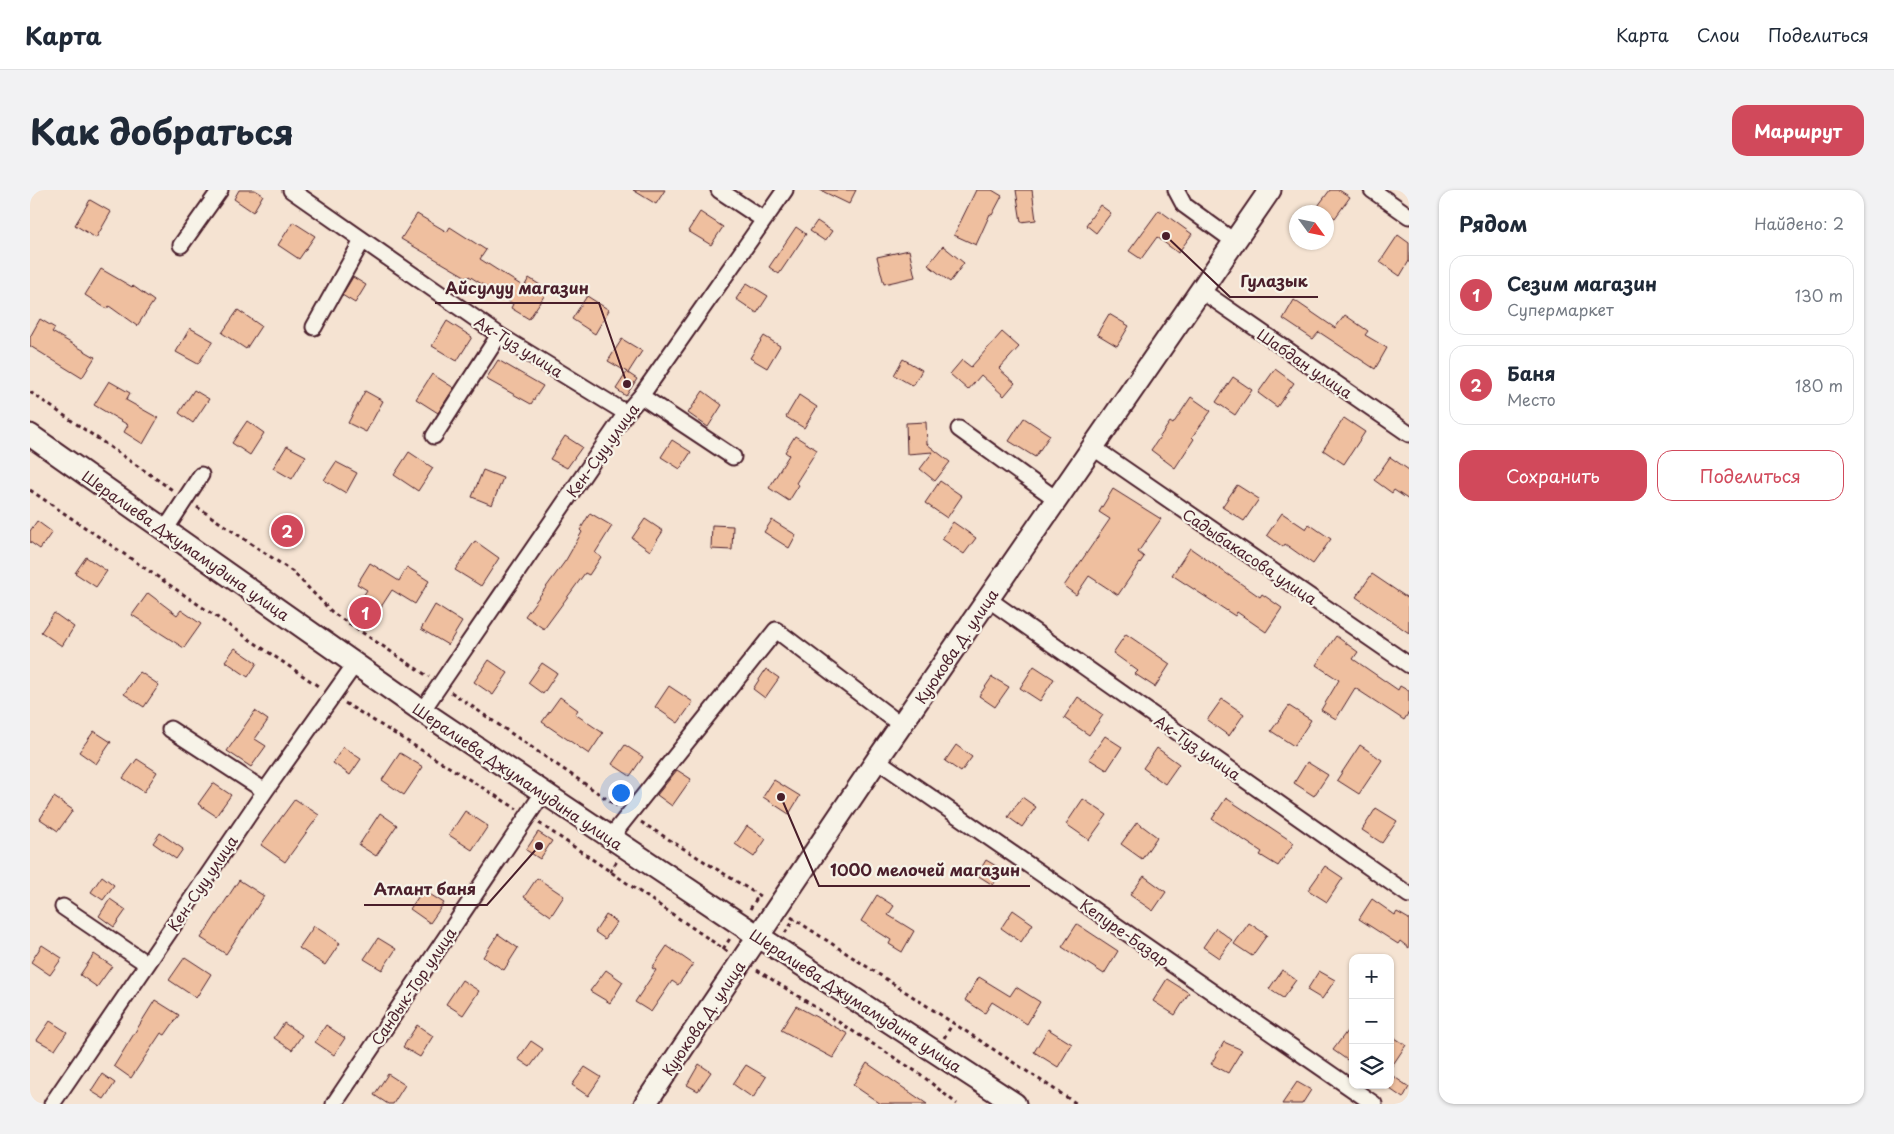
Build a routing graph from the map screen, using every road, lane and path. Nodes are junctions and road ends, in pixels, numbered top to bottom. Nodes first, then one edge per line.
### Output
1 (220, 190) edge
2 (291, 190) edge
3 (720, 190) edge
4 (785, 190) edge
5 (1176, 190) edge
6 (1270, 190) edge
7 (1372, 190) edge
8 (1409, 216) edge
9 (764, 220) junction
10 (362, 241) junction
11 (1235, 242) junction
12 (181, 245) dead end
13 (1202, 291) junction
14 (314, 327) dead end
15 (499, 335) junction
16 (30, 392) edge
17 (642, 396) junction
18 (626, 413) junction
19 (959, 429) dead end
20 (1409, 434) edge
21 (30, 435) edge
22 (434, 436) dead end
23 (1091, 446) junction
24 (733, 456) dead end
25 (201, 475) dead end
26 (30, 490) edge
27 (1056, 498) junction
28 (185, 499) junction
29 (165, 530) junction
30 (988, 600) junction
31 (355, 664) junction
32 (1409, 665) edge
33 (440, 684) junction
34 (332, 696) junction
35 (422, 711) junction
36 (902, 725) junction
37 (170, 729) dead end
38 (876, 760) junction
39 (265, 790) junction
40 (543, 793) junction
41 (628, 814) junction
42 (528, 816) junction
43 (610, 838) junction
44 (1409, 895) edge
45 (64, 907) dead end
46 (777, 908) junction
47 (758, 936) junction
48 (741, 961) junction
49 (147, 964) junction
50 (340, 1102) edge
51 (52, 1104) edge
52 (645, 1104) edge
53 (957, 1104) edge
54 (1015, 1104) edge
55 (1077, 1104) edge
56 (1374, 1104) edge

1 - 12 street
2 - 10 street, Ак-Туз улица
3 - 9 street
4 - 9 street, Кен-Суу улица
5 - 11 street
6 - 11 street, Куюкова Д. улица
7 - 8 street
9 - 17 street, Кен-Суу улица
10 - 14 street
10 - 15 street, Ак-Туз улица
11 - 13 street, Куюкова Д. улица
13 - 20 street, Шабдан улица
13 - 23 street, Куюкова Д. улица
15 - 18 street, Ак-Туз улица
15 - 22 street
16 - 28 path
17 - 18 street, Кен-Суу улица
17 - 24 street
18 - 33 street, Кен-Суу улица
19 - 27 street
21 - 29 street, Шералиева Джумамудина улица
23 - 27 street, Куюкова Д. улица
23 - 32 street, Садыбакасова улица
25 - 28 street
26 - 34 path
27 - 30 street, Куюкова Д. улица
28 - 29 street
28 - 33 path
29 - 31 street, Шералиева Джумамудина улица
30 - 36 street, Куюкова Д. улица
30 - 44 street, Ак-Туз улица
31 - 34 street, Кен-Суу улица
31 - 35 street, Шералиева Джумамудина улица
33 - 35 street, Кен-Суу улица
33 - 41 path
34 - 39 street, Кен-Суу улица
34 - 42 path
35 - 40 street, Шералиева Джумамудина улица
36 - 38 street, Куюкова Д. улица
36 - 41 street
37 - 39 street
38 - 46 street, Куюкова Д. улица
38 - 56 street, Кепуре-Базар
39 - 49 street, Кен-Суу улица
40 - 42 street, Сандык-Тор улица
40 - 43 street, Шералиева Джумамудина улица
41 - 43 street
41 - 46 path
42 - 48 path
42 - 50 street, Сандык-Тор улица
43 - 47 street, Шералиева Джумамудина улица
45 - 49 street
46 - 47 street, Куюкова Д. улица
46 - 55 path
47 - 48 street, Куюкова Д. улица
47 - 54 street, Шералиева Джумамудина улица
48 - 52 street, Куюкова Д. улица
48 - 53 path
49 - 51 street, Кен-Суу улица

